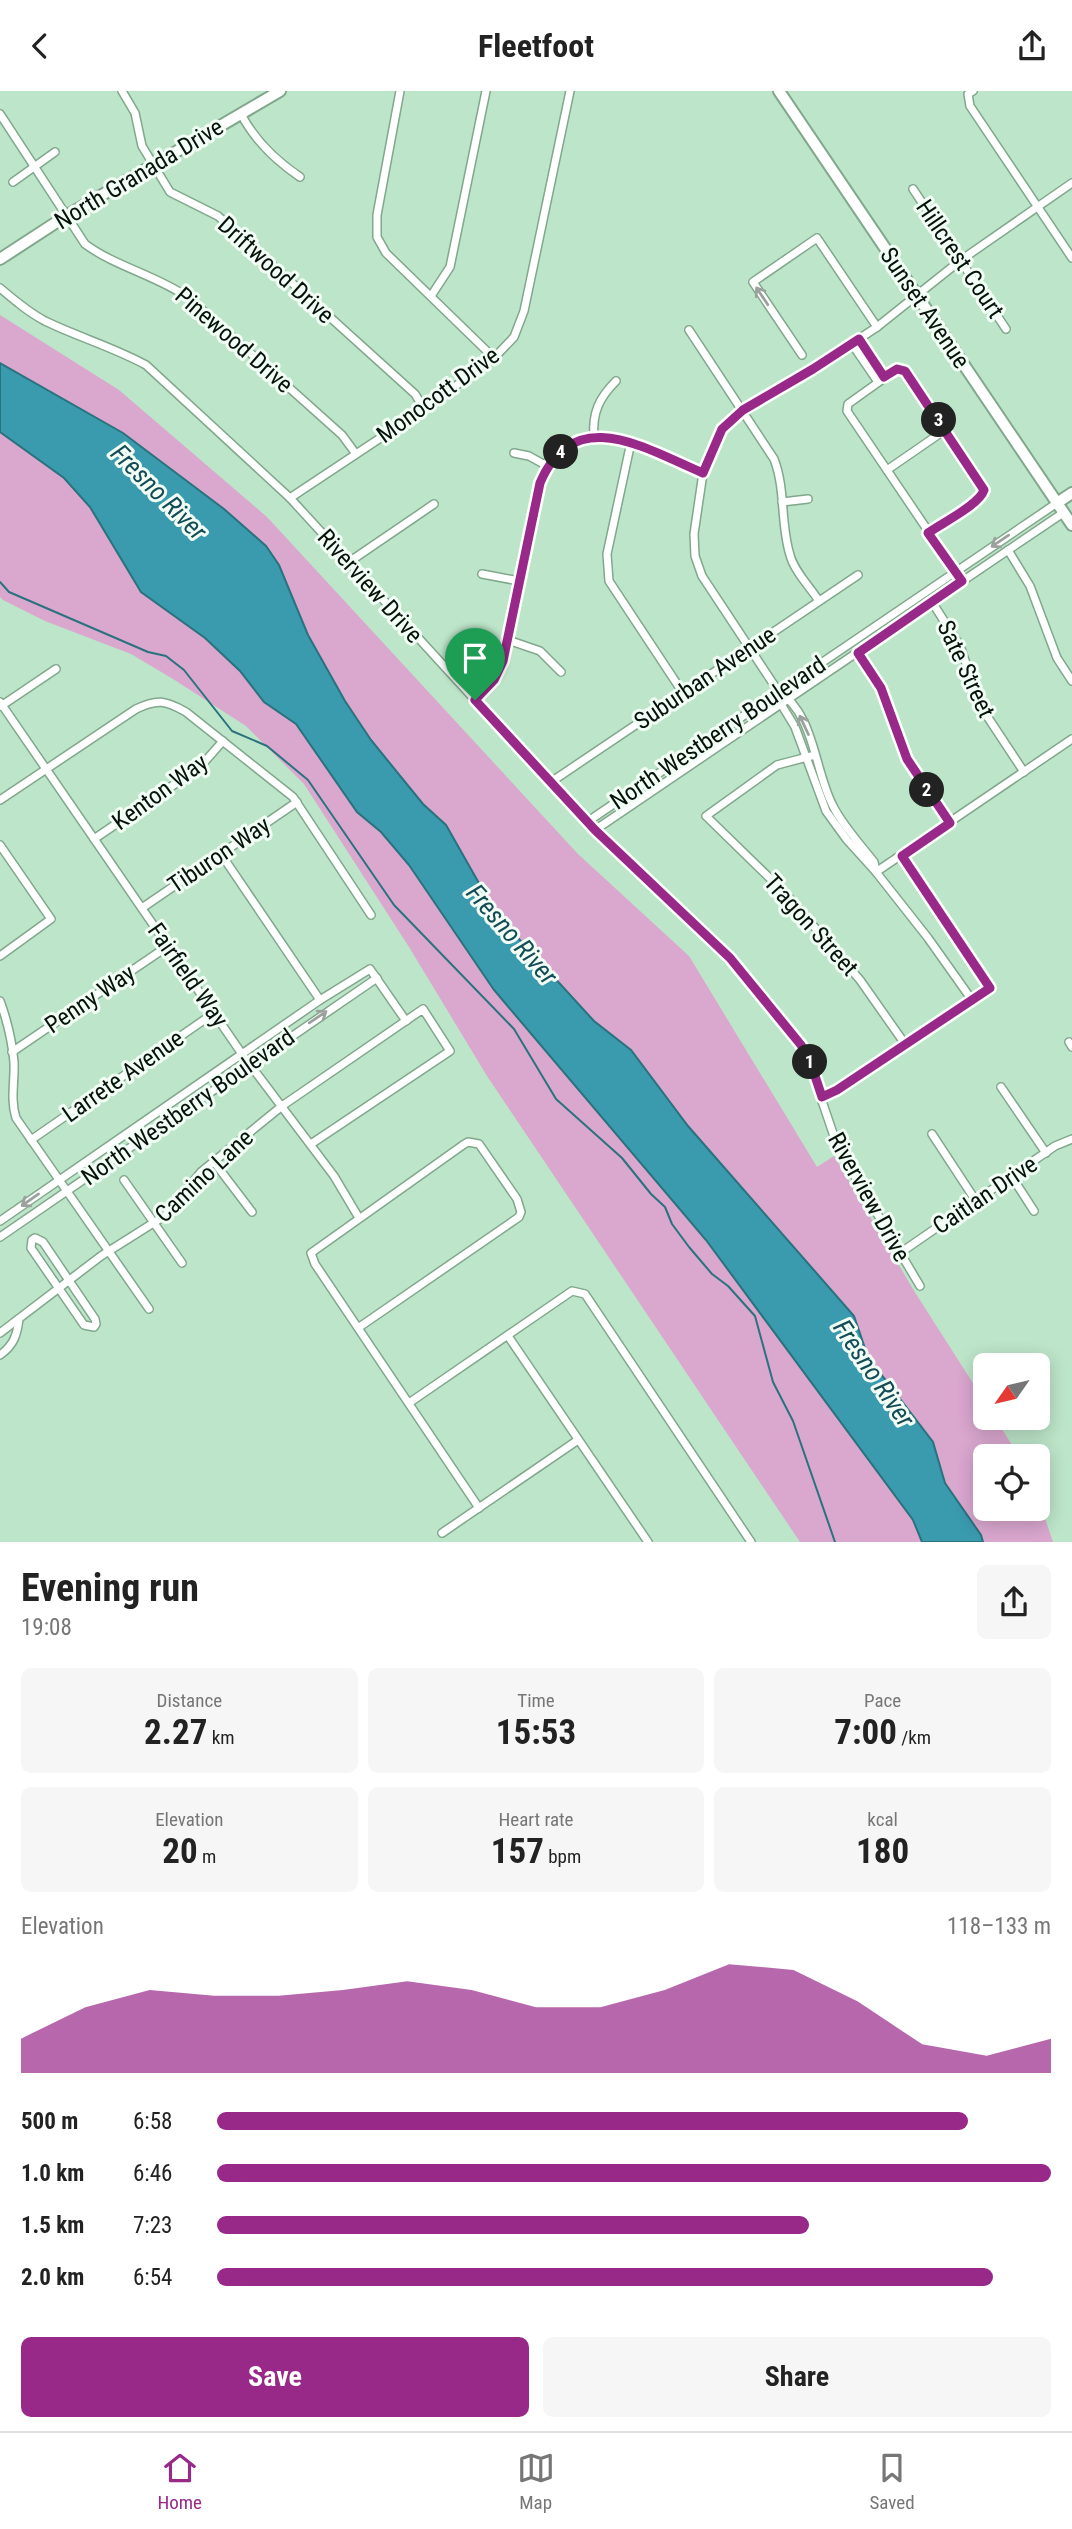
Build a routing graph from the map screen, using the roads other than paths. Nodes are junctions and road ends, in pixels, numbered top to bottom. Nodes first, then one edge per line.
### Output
1 (122, 91) edge
2 (280, 91) edge
3 (400, 91) edge
4 (486, 91) edge
5 (569, 91) edge
6 (779, 91) edge
7 (971, 93) edge
8 (0, 114) edge
9 (240, 114) junction
10 (55, 152) dead end
11 (35, 166) junction
12 (154, 166) junction
13 (300, 177) dead end
14 (13, 182) dead end
15 (1072, 183) edge
16 (913, 189) dead end
17 (1038, 207) junction
18 (66, 216) junction
19 (1072, 258) edge
20 (0, 259) edge
21 (961, 260) junction
22 (0, 288) edge
23 (431, 296) junction
24 (918, 296) junction
25 (877, 327) junction
26 (1006, 329) dead end
27 (689, 330) dead end
28 (855, 342) junction
29 (802, 354) dead end
30 (494, 358) junction
31 (881, 380) junction
32 (617, 381) dead end
33 (425, 409) junction
34 (743, 410) junction
35 (945, 430) junction
36 (594, 437) junction
37 (631, 442) junction
38 (514, 453) dead end
39 (356, 454) junction
40 (547, 466) junction
41 (887, 470) junction
42 (703, 473) junction
43 (1072, 493) edge
44 (290, 498) junction
45 (808, 499) dead end
46 (782, 502) junction
47 (434, 504) dead end
48 (1064, 507) edge
49 (1072, 525) edge
50 (928, 533) junction
51 (1008, 550) junction
52 (349, 562) junction
53 (955, 571) junction
54 (482, 574) dead end
55 (858, 575) dead end
56 (519, 581) junction
57 (962, 581) junction
58 (819, 601) junction
59 (932, 602) junction
60 (508, 640) junction
61 (750, 648) junction
62 (858, 653) junction
63 (56, 669) dead end
64 (561, 672) dead end
65 (1072, 681) edge
66 (778, 691) junction
67 (683, 693) junction
68 (790, 698) junction
69 (475, 700) junction
70 (781, 704) junction
71 (1, 705) edge
72 (1072, 739) edge
73 (223, 741) junction
74 (811, 756) junction
75 (45, 769) junction
76 (1024, 772) junction
77 (551, 782) junction
78 (0, 800) edge
79 (297, 802) junction
80 (587, 822) junction
81 (950, 823) junction
82 (595, 830) junction
83 (94, 839) junction
84 (0, 845) edge
85 (221, 854) junction
86 (902, 856) junction
87 (876, 871) junction
88 (142, 908) junction
89 (372, 915) dead end
90 (168, 946) junction
91 (0, 956) edge
92 (377, 978) junction
93 (320, 1000) junction
94 (972, 1000) junction
95 (0, 1001) edge
96 (214, 1013) junction
97 (405, 1021) junction
98 (905, 1044) junction
99 (12, 1052) junction
100 (242, 1053) junction
101 (249, 1063) junction
102 (1001, 1087) dead end
103 (822, 1097) junction
104 (282, 1106) junction
105 (932, 1134) dead end
106 (1072, 1139) edge
107 (32, 1140) junction
108 (311, 1145) junction
109 (1046, 1153) junction
110 (214, 1162) junction
111 (1012, 1177) junction
112 (60, 1180) junction
113 (124, 1180) dead end
114 (67, 1190) junction
115 (976, 1201) junction
116 (1034, 1211) dead end
117 (252, 1212) dead end
118 (359, 1218) junction
119 (0, 1221) edge
120 (153, 1223) junction
121 (0, 1237) edge
122 (108, 1251) junction
123 (900, 1253) junction
124 (181, 1263) dead end
125 (69, 1280) junction
126 (920, 1286) dead end
127 (58, 1288) junction
128 (149, 1310) dead end
129 (19, 1318) junction
130 (358, 1328) junction
131 (0, 1333) edge
132 (508, 1336) junction
133 (0, 1355) edge
134 (409, 1403) junction
135 (578, 1440) junction
136 (479, 1508) junction
137 (443, 1533) dead end
138 (648, 1542) edge
139 (751, 1542) edge

1 - 12 street, Driftwood Drive
2 - 9 main road, North Granada Drive
3 - 23 street
4 - 23 street
5 - 30 street, Monocott Drive
6 - 24 main road, Sunset Avenue
7 - 17 street
8 - 11 street, Pinewood Drive
9 - 12 main road, North Granada Drive
9 - 13 street
10 - 11 street
11 - 14 street
11 - 18 street, Pinewood Drive
12 - 18 main road, North Granada Drive
12 - 33 street, Driftwood Drive
15 - 17 street
16 - 21 street, Hillcrest Court
17 - 19 street
17 - 21 street
18 - 20 main road, North Granada Drive
18 - 39 street, Pinewood Drive
21 - 24 street
21 - 26 street, Hillcrest Court
22 - 44 street, Riverview Drive
23 - 30 street
24 - 25 street
24 - 48 main road, Sunset Avenue
25 - 28 street
29 -> 25 street
27 - 34 street
28 - 31 street
28 - 34 street
30 - 33 street, Monocott Drive
31 - 35 street
31 - 41 street
32 - 36 street
33 - 39 street, Monocott Drive
34 - 42 street
34 - 46 street
35 - 41 street
35 - 50 street
36 - 37 street
36 - 40 street
37 - 42 street
37 - 67 street
38 - 40 street
39 - 44 street, Monocott Drive
40 - 56 street
41 - 50 street
42 - 61 street
43 - 48 main road
44 - 52 street, Riverview Drive
45 - 46 street
46 - 58 street
47 - 52 street
48 - 49 main road, Sunset Avenue
48 - 51 street, North Westberry Boulevard
48 -> 53 street, North Westberry Boulevard
50 - 53 street
51 - 57 street, North Westberry Boulevard
51 - 65 street
52 - 69 street, Riverview Drive
53 - 57 street
53 - 66 street, North Westberry Boulevard
54 - 56 street
55 - 58 street, Suburban Avenue
56 - 60 street
57 - 59 street, North Westberry Boulevard
58 - 61 street, Suburban Avenue
59 - 62 street, North Westberry Boulevard
59 - 76 street, Sate Street
60 - 64 street
60 - 69 street
61 - 66 street
61 - 67 street, Suburban Avenue
62 - 68 street, North Westberry Boulevard
62 - 81 street
63 - 71 street
66 - 68 street
66 - 70 street
66 - 80 street, North Westberry Boulevard
67 - 77 street, Suburban Avenue
68 - 70 street, North Westberry Boulevard
74 -> 68 street
69 - 77 street, Riverview Drive
70 - 74 street
70 - 82 street, North Westberry Boulevard
71 - 75 street, Fairfield Way
72 - 76 street
73 - 75 street
73 - 79 street
73 - 83 street, Kenton Way
74 - 87 street
74 - 98 street, Tragon Street
75 - 78 street
75 - 83 street, Fairfield Way
76 - 81 street
77 - 80 street, Riverview Drive
79 - 85 street, Tiburon Way
79 - 89 street
80 - 82 street, Riverview Drive
81 - 86 street
82 - 103 street, Riverview Drive
83 - 88 street, Fairfield Way
84 - 91 street
85 - 88 street, Tiburon Way
85 - 93 street
86 - 87 street
86 - 94 street
87 - 94 street
88 - 90 street, Fairfield Way
90 - 96 street, Fairfield Way
90 - 99 street, Penny Way
92 - 93 street, North Westberry Boulevard
92 - 97 street
101 -> 92 street, North Westberry Boulevard
93 - 100 street, North Westberry Boulevard
94 - 98 street
95 - 99 street
96 - 100 street, Fairfield Way
96 - 107 street, Larrete Avenue
97 - 104 street, Camino Lane
97 - 108 street, Camino Lane
98 - 103 street
99 - 107 street
100 - 101 street, Fairfield Way
100 - 112 street, North Westberry Boulevard
101 - 104 street, Fairfield Way
101 - 114 street, North Westberry Boulevard
102 - 109 street
103 - 123 street, Riverview Drive
104 - 108 street, Fairfield Way
104 - 110 street, Camino Lane
105 - 115 street
106 - 109 street, Caitlan Drive
107 - 112 street
108 - 118 street, Fairfield Way
109 - 111 street, Caitlan Drive
110 - 117 street
110 - 120 street, Camino Lane
111 - 115 street, Caitlan Drive
111 - 116 street
112 - 114 street
112 -> 119 street, North Westberry Boulevard
113 - 120 street
114 - 121 street, North Westberry Boulevard
114 - 122 street
115 - 123 street, Caitlan Drive
118 - 130 street
118 - 130 street
120 - 122 street, Camino Lane
120 - 124 street
122 - 125 street, Camino Lane
122 - 128 street
123 - 126 street, Riverview Drive
125 - 127 street, Camino Lane
125 - 127 street
125 - 127 street
127 - 129 street, Camino Lane
129 - 131 street, Camino Lane
129 - 133 street
130 - 134 street
132 - 134 street
132 - 135 street
132 - 139 street
134 - 136 street
135 - 136 street
135 - 138 street
136 - 137 street

